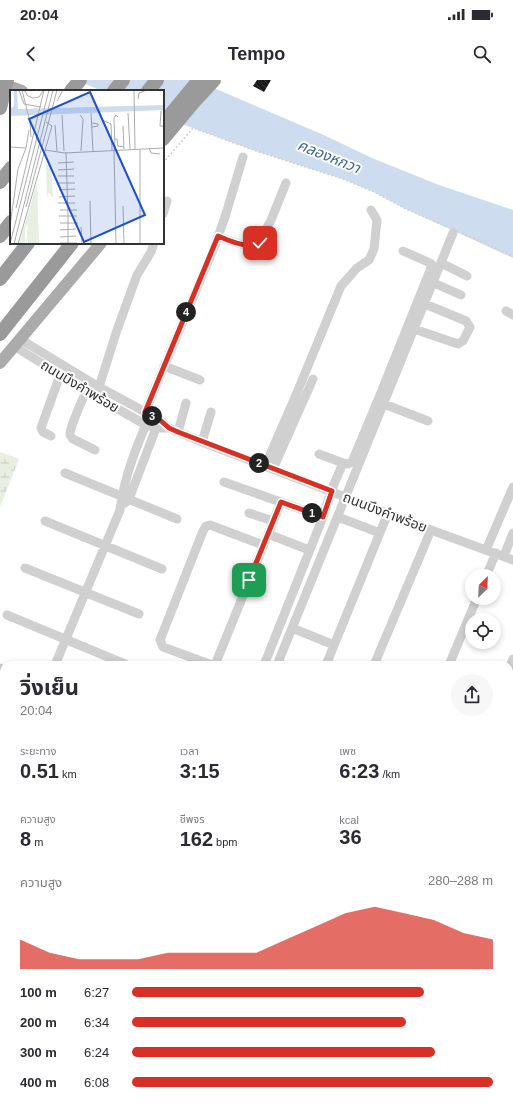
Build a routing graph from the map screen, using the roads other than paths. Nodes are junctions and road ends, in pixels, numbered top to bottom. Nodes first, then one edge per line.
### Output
1 (7, 80) edge
2 (80, 80) edge
3 (122, 80) edge
4 (157, 80) edge
5 (198, 80) edge
6 (214, 80) edge
7 (0, 87) edge
8 (19, 90) edge
9 (72, 90) edge
10 (115, 90) edge
11 (149, 90) edge
12 (0, 108) edge
13 (164, 123) edge
14 (164, 138) edge
15 (243, 157) dead end
16 (286, 183) dead end
17 (167, 201) dead end
18 (371, 210) dead end
19 (164, 211) edge
20 (10, 223) edge
21 (453, 231) road end
22 (0, 236) edge
23 (218, 236) junction
24 (27, 244) edge
25 (71, 244) edge
26 (100, 244) edge
27 (154, 244) edge
28 (403, 251) dead end
29 (441, 263) junction
30 (467, 276) dead end
31 (0, 279) edge
32 (434, 282) junction
33 (461, 295) dead end
34 (424, 304) junction
35 (414, 329) junction
36 (0, 334) edge
37 (17, 343) junction
38 (0, 363) edge
39 (164, 366) junction
40 (60, 375) junction
41 (313, 379) dead end
42 (200, 380) dead end
43 (99, 387) junction
44 (86, 391) junction
45 (186, 403) dead end
46 (384, 404) junction
47 (211, 412) dead end
48 (147, 414) junction
49 (428, 421) dead end
50 (158, 424) junction
51 (146, 425) junction
52 (178, 432) junction
53 (51, 436) dead end
54 (202, 442) junction
55 (95, 450) dead end
56 (319, 454) dead end
57 (134, 456) junction
58 (144, 459) junction
59 (343, 464) junction
60 (269, 467) junction
61 (65, 473) dead end
62 (224, 482) dead end
63 (513, 487) edge
64 (332, 491) junction
65 (125, 497) junction
66 (346, 497) junction
67 (281, 502) junction
68 (249, 513) dead end
69 (388, 513) junction
70 (323, 517) junction
71 (338, 517) junction
72 (177, 519) dead end
73 (273, 520) junction
74 (45, 521) dead end
75 (431, 530) junction
76 (380, 533) junction
77 (513, 533) edge
78 (268, 534) junction
79 (104, 545) junction
80 (263, 545) junction
81 (309, 550) junction
82 (486, 550) junction
83 (500, 555) junction
84 (513, 560) edge
85 (25, 568) dead end
86 (162, 569) dead end
87 (491, 569) edge
88 (85, 592) junction
89 (473, 605) edge
90 (139, 614) dead end
91 (7, 615) dead end
92 (292, 628) junction
93 (65, 640) junction
94 (334, 645) junction
95 (57, 661) edge
96 (118, 661) edge
97 (201, 661) edge
98 (217, 661) edge
99 (266, 661) edge
100 (279, 661) edge
101 (328, 661) edge
102 (376, 661) edge
103 (451, 661) edge

1 - 12 highway, bridge
2 - 9 highway
3 - 10 highway
4 - 11 highway
5 - 13 highway
6 - 14 highway
7 - 8 main road
15 - 23 street
16 - 23 street
17 - 19 street
18 - 60 street
20 - 22 highway
21 - 29 street
23 - 39 street
24 - 31 highway
25 - 36 highway
26 - 37 main road
27 - 43 street
28 - 59 street
29 - 30 street
29 - 32 street
32 - 33 street
32 - 34 street
34 - 35 street
34 - 35 street
35 - 46 street
37 - 38 main road
37 - 40 street, ถนนบึงคำพร้อย
37 - 43 street, ถนนบึงคำพร้อย
39 - 42 street
39 - 48 street
40 - 44 street, ถนนบึงคำพร้อย
40 - 53 street
41 - 60 street
43 - 48 street, ถนนบึงคำพร้อย
44 - 51 street, ถนนบึงคำพร้อย
44 - 55 street
45 - 52 street
46 - 49 street
46 - 66 street
47 - 54 street
48 - 50 street, ถนนบึงคำพร้อย
48 - 51 street
50 - 51 street, ถนนบึงคำพร้อย
50 - 52 street, ถนนบึงคำพร้อย
50 - 58 street
51 - 57 street
52 - 54 street, ถนนบึงคำพร้อย
54 - 60 street, ถนนบึงคำพร้อย
56 - 59 street
57 - 58 street
57 - 65 street
58 - 65 street
59 - 64 street
60 - 64 street, ถนนบึงคำพร้อย
61 - 65 street
62 - 67 street
63 - 82 street
64 - 66 street, ถนนบึงคำพร้อย
64 - 70 street
65 - 72 street
65 - 79 street
66 - 69 street, ถนนบึงคำพร้อย
66 - 71 street
67 - 70 street
67 - 73 street
68 - 73 street
69 - 75 street, ถนนบึงคำพร้อย
69 - 76 street
70 - 81 street
71 - 76 street
71 - 92 street
73 - 78 street
74 - 79 street
75 - 82 street, ถนนบึงคำพร้อย
75 - 102 street
76 - 94 street
77 - 83 street
78 - 80 street
78 - 81 street
79 - 86 street
79 - 88 street
80 - 97 street
80 - 98 street
81 - 99 street
82 - 83 street, ถนนบึงคำพร้อย
83 - 84 street, ถนนบึงคำพร้อย
83 - 87 street
85 - 88 street
88 - 90 street
88 - 93 street
89 - 103 street
91 - 93 street
92 - 94 street
92 - 100 street
93 - 95 street
93 - 96 street
94 - 101 street

